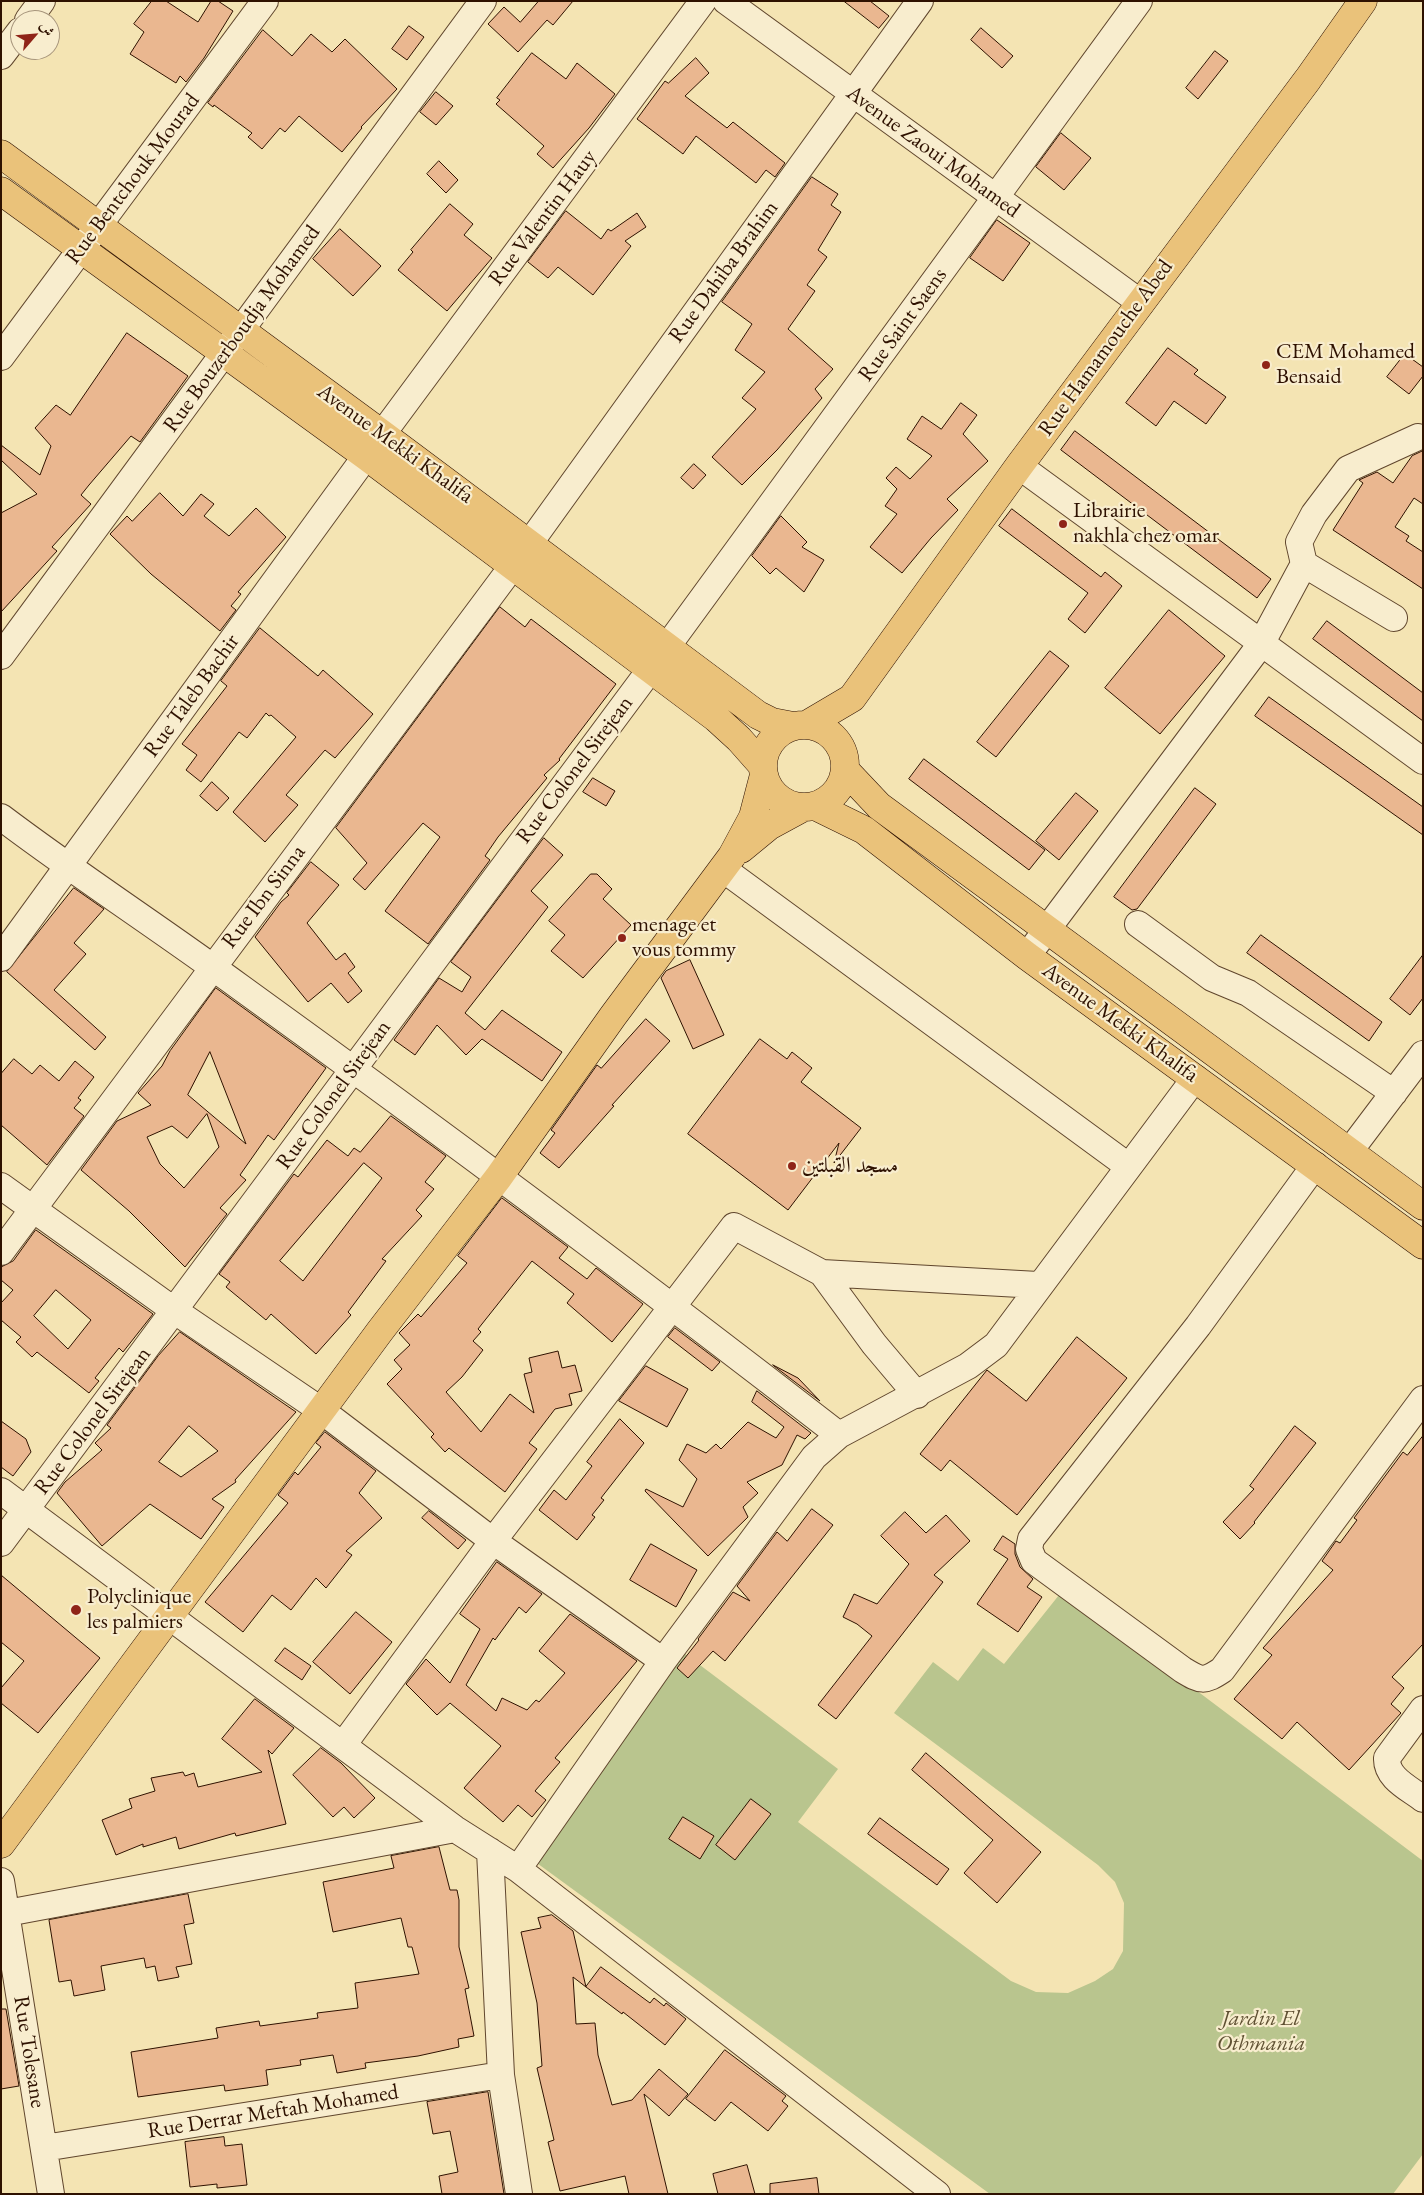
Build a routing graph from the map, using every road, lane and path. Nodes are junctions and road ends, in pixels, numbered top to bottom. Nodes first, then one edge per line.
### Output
1 (265, 1) edge
2 (483, 1) edge
3 (703, 1) edge
4 (726, 1) edge
5 (920, 1) edge
6 (1139, 1) edge
7 (1363, 1) edge
8 (10, 44) edge
9 (1, 56) edge
10 (853, 93) junction
11 (1, 154) edge
12 (1, 191) edge
13 (996, 198) junction
14 (98, 225) junction
15 (80, 249) junction
16 (1141, 303) junction
17 (240, 331) junction
18 (224, 354) junction
19 (1, 357) edge
20 (382, 434) junction
21 (1418, 436) dead end
22 (366, 456) junction
23 (1019, 466) junction
24 (529, 544) junction
25 (512, 564) junction
26 (1304, 564) junction
27 (1394, 618) dead end
28 (1261, 644) junction
29 (667, 647) junction
30 (1, 656) edge
31 (650, 670) junction
32 (852, 698) junction
33 (801, 725) junction
34 (1423, 761) edge
35 (844, 763) junction
36 (763, 770) junction
37 (809, 807) junction
38 (1, 817) edge
39 (727, 862) junction
40 (68, 868) junction
41 (1138, 924) dead end
42 (1046, 931) junction
43 (3, 952) edge
44 (1027, 956) junction
45 (212, 967) junction
46 (1423, 1054) edge
47 (352, 1068) junction
48 (1195, 1078) junction
49 (1394, 1093) junction
50 (1349, 1152) junction
51 (1315, 1165) junction
52 (1128, 1166) junction
53 (498, 1178) junction
54 (1, 1186) edge
55 (1423, 1206) edge
56 (32, 1209) junction
57 (1423, 1245) edge
58 (1, 1252) edge
59 (822, 1273) junction
60 (1038, 1285) junction
61 (672, 1305) junction
62 (175, 1311) junction
63 (917, 1395) junction
64 (1423, 1399) edge
65 (322, 1411) junction
66 (839, 1435) junction
67 (1, 1491) edge
68 (26, 1510) junction
69 (494, 1541) junction
70 (1, 1543) edge
71 (169, 1617) junction
72 (663, 1661) junction
73 (1423, 1709) edge
74 (343, 1745) junction
75 (1423, 1799) edge
76 (455, 1829) junction
77 (1, 1844) edge
78 (490, 1851) junction
79 (518, 1869) junction
80 (1, 1881) edge
81 (7, 1913) junction
82 (501, 2076) junction
83 (44, 2148) junction
84 (51, 2194) edge
85 (519, 2194) edge
86 (937, 2194) edge

1 - 14 street, Rue Bentchouk Mourad
2 - 17 street, Rue Bouzerboudja Mohamed
3 - 20 street, Rue Valentin Hauy
4 - 10 street, Avenue Zaoui Mohamed
5 - 10 street, Rue Dahiba Brahim
6 - 13 street, Rue Saint Saens
7 - 16 main road, Rue Hamamouche Abed
8 - 9 street
10 - 13 street, Avenue Zaoui Mohamed
10 - 24 street, Rue Dahiba Brahim
11 - 14 main road, Avenue Mekki Khalifa
12 - 15 main road, Avenue Mekki Khalifa
13 - 16 street, Avenue Zaoui Mohamed
13 - 29 street, Rue Saint Saens
14 - 15 street, Rue Bentchouk Mourad
14 - 17 main road, Avenue Mekki Khalifa
15 - 18 main road, Avenue Mekki Khalifa
15 - 19 street, Rue Bentchouk Mourad
16 - 23 main road, Rue Hamamouche Abed
17 - 18 street, Rue Bouzerboudja Mohamed
17 - 20 main road, Avenue Mekki Khalifa
18 - 22 main road, Avenue Mekki Khalifa
18 - 30 street, Rue Bouzerboudja Mohamed
20 - 22 street, Rue Taleb Bachir
20 - 24 main road, Avenue Mekki Khalifa
21 - 26 street
22 - 25 main road, Avenue Mekki Khalifa
22 - 40 street, Rue Taleb Bachir
23 - 28 street
23 - 32 main road, Rue Hamamouche Abed
24 - 25 street, Rue Ibn Sinna
24 - 29 main road, Avenue Mekki Khalifa
25 - 31 main road, Avenue Mekki Khalifa
25 - 45 street, Rue Ibn Sinna
26 - 27 street
26 - 28 street
28 - 34 street
28 - 42 street
29 - 31 street, Rue Colonel Sirejean
29 - 33 main road, Avenue Mekki Khalifa
31 - 36 main road, Avenue Mekki Khalifa
31 - 47 street, Rue Colonel Sirejean
32 - 33 main road
32 - 35 main road
33 - 35 main road
33 - 36 main road
35 - 37 main road
35 - 42 main road, Avenue Mekki Khalifa
36 - 37 main road
36 - 39 main road
37 - 39 main road
37 - 44 main road, Avenue Mekki Khalifa
38 - 40 street
39 - 52 street
39 - 53 main road
40 - 43 street, Rue Taleb Bachir
40 - 45 street
41 - 49 street
42 - 44 street
42 - 50 main road, Avenue Mekki Khalifa
44 - 48 main road, Avenue Mekki Khalifa
45 - 47 street
45 - 56 street, Rue Ibn Sinna
46 - 49 street
47 - 53 street
47 - 62 street, Rue Colonel Sirejean
48 - 51 main road, Avenue Mekki Khalifa
48 - 52 street
49 - 50 street
50 - 55 main road, Avenue Mekki Khalifa
51 - 57 main road, Avenue Mekki Khalifa
51 - 64 street
52 - 60 street
53 - 61 street
53 - 65 main road
54 - 56 street
56 - 58 street, Rue Ibn Sinna
56 - 62 street
59 - 60 street
59 - 61 street
59 - 63 street
60 - 63 street
61 - 66 street
61 - 69 street
62 - 65 street
62 - 68 street, Rue Colonel Sirejean
63 - 66 street
65 - 69 street
65 - 71 main road
66 - 72 street
67 - 68 street
68 - 70 street, Rue Colonel Sirejean
68 - 71 street
69 - 72 street
69 - 74 street
71 - 74 street
71 - 77 main road
72 - 79 street
73 - 75 street
74 - 76 street
76 - 78 street
76 - 81 street
78 - 79 street
78 - 82 street
79 - 86 street
80 - 81 street, Rue Tolesane
81 - 83 street, Rue Tolesane
82 - 83 street, Rue Derrar Meftah Mohamed
82 - 85 street
83 - 84 street, Rue Tolesane

